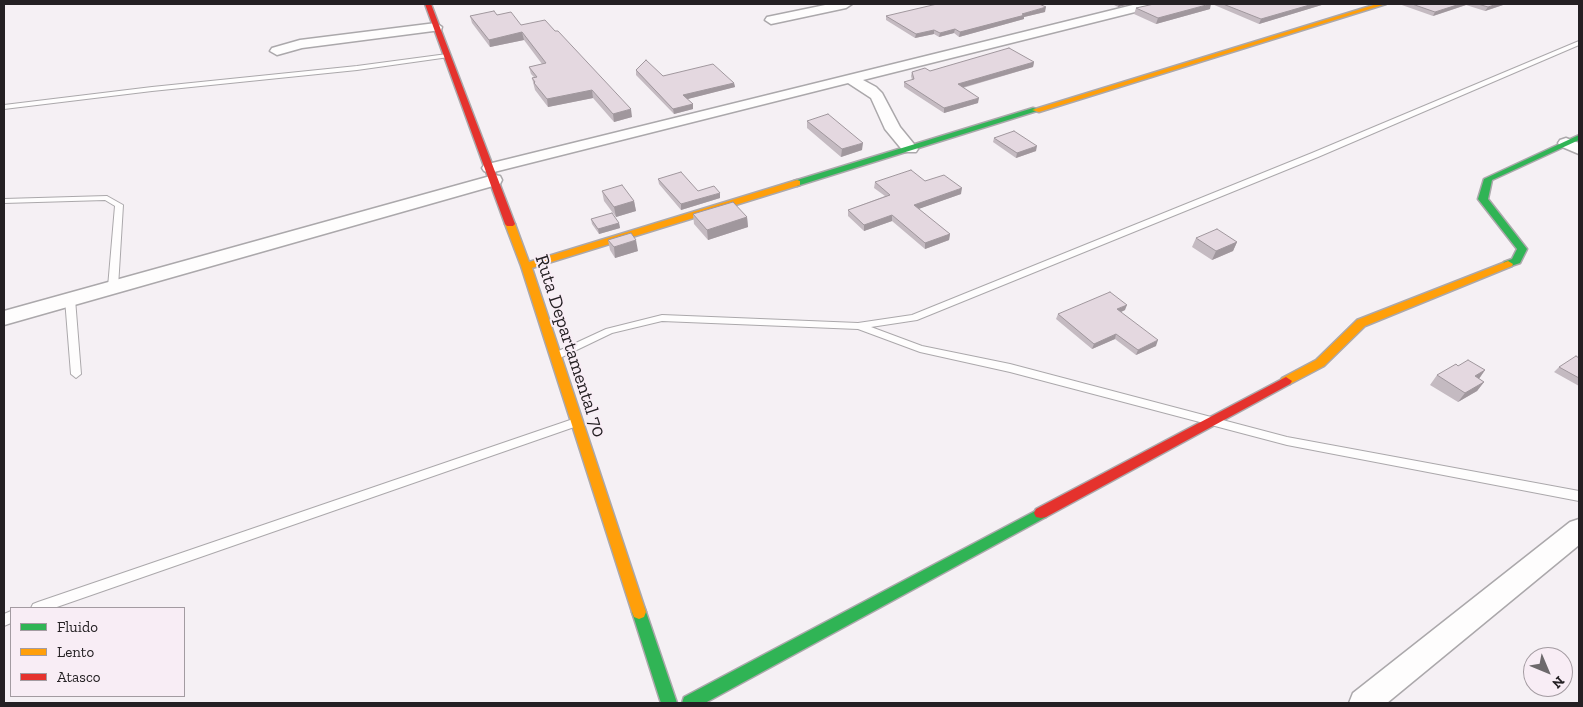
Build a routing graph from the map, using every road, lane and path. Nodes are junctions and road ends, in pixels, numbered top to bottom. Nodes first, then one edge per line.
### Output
1 (428, 4) edge
2 (846, 4) edge
3 (1098, 4) edge
4 (1151, 4) edge
5 (1383, 4) edge
6 (1116, 12) junction
7 (771, 20) dead end
8 (436, 26) junction
9 (1579, 43) edge
10 (276, 52) dead end
11 (447, 56) junction
12 (849, 78) junction
13 (4, 107) edge
14 (1575, 143) edge
15 (910, 149) junction
16 (492, 174) junction
17 (4, 201) edge
18 (526, 266) junction
19 (113, 287) junction
20 (70, 299) junction
21 (4, 318) edge
22 (858, 326) junction
23 (555, 356) junction
24 (76, 374) dead end
25 (580, 421) junction
26 (1212, 421) junction
27 (1579, 496) edge
28 (1579, 530) edge
29 (41, 607) edge
30 (669, 703) edge
31 (690, 703) edge
32 (1364, 703) edge

1 - 8 street, Ruta Departamental 70
2 - 7 street
3 - 6 street
4 - 6 street
5 - 15 street
6 - 12 street
8 - 10 street
8 - 11 street, Ruta Departamental 70
9 - 22 lane
11 - 13 lane
11 - 16 street, Ruta Departamental 70
12 - 15 street
12 - 16 street
14 - 26 street
15 - 18 street
16 - 18 street, Ruta Departamental 70
16 - 19 street
17 - 19 lane
18 - 23 street, Ruta Departamental 70
19 - 20 street
20 - 21 street
20 - 24 lane
22 - 23 lane
22 - 26 lane
23 - 25 street, Ruta Departamental 70
25 - 29 lane
25 - 30 street, Ruta Departamental 70
26 - 27 lane
26 - 31 street
28 - 32 street

